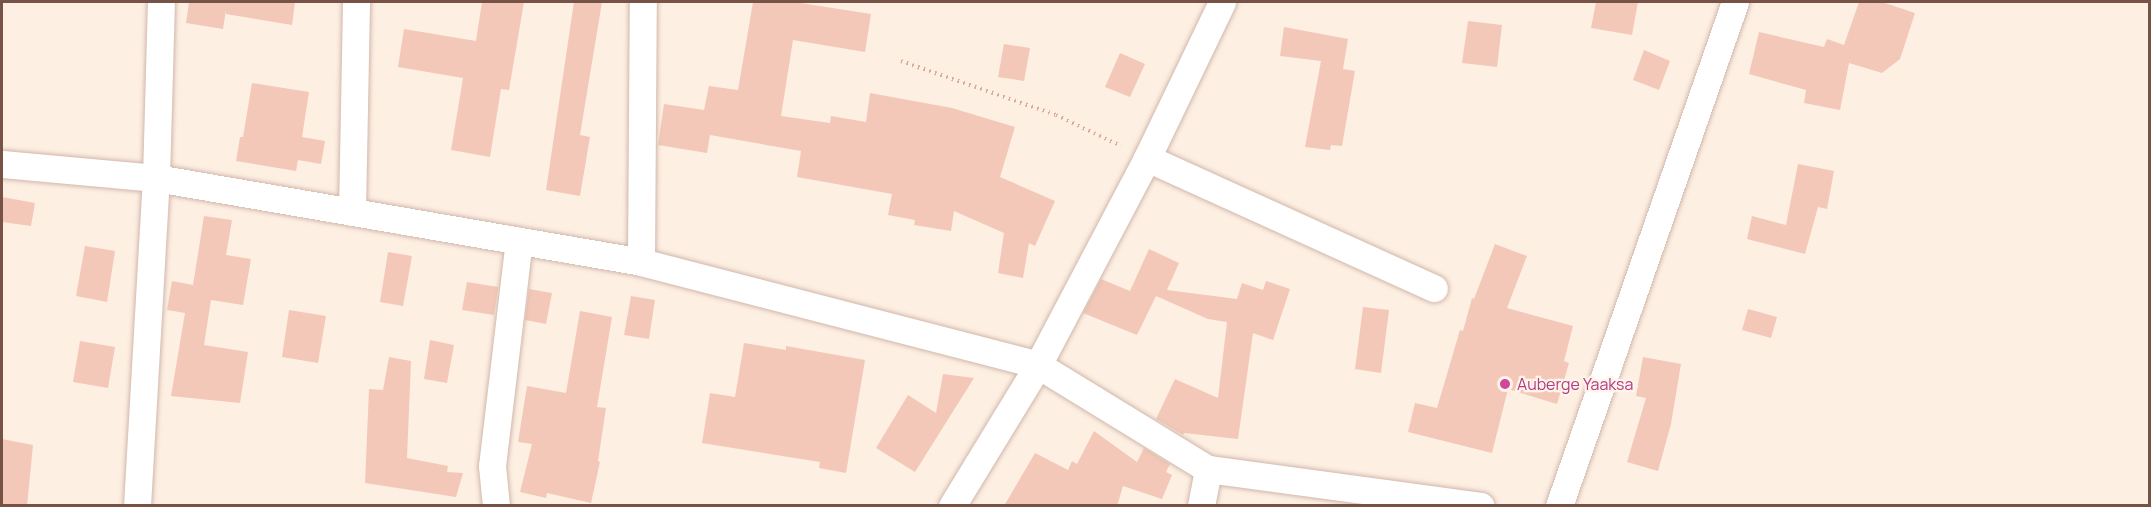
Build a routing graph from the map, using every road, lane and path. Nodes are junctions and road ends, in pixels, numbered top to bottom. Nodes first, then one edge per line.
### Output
1 (161, 2) edge
2 (356, 2) edge
3 (643, 2) edge
4 (1222, 2) edge
5 (1735, 2) edge
6 (901, 62) dead end
7 (1147, 158) junction
8 (2, 164) edge
9 (156, 178) junction
10 (352, 212) junction
11 (519, 241) junction
12 (641, 261) junction
13 (1434, 288) dead end
14 (1038, 365) junction
15 (1208, 469) junction
16 (137, 506) edge
17 (496, 506) edge
18 (952, 506) edge
19 (1201, 506) edge
20 (1480, 506) edge
21 (1559, 506) edge

1 - 9 street
2 - 10 street
3 - 12 street
4 - 7 street
5 - 21 street
6 - 7 path
7 - 13 street
7 - 14 street
8 - 9 street
9 - 10 street
9 - 16 street
10 - 11 street
11 - 12 street
11 - 17 street
12 - 14 street
14 - 15 street
14 - 18 street
15 - 19 street
15 - 20 street

